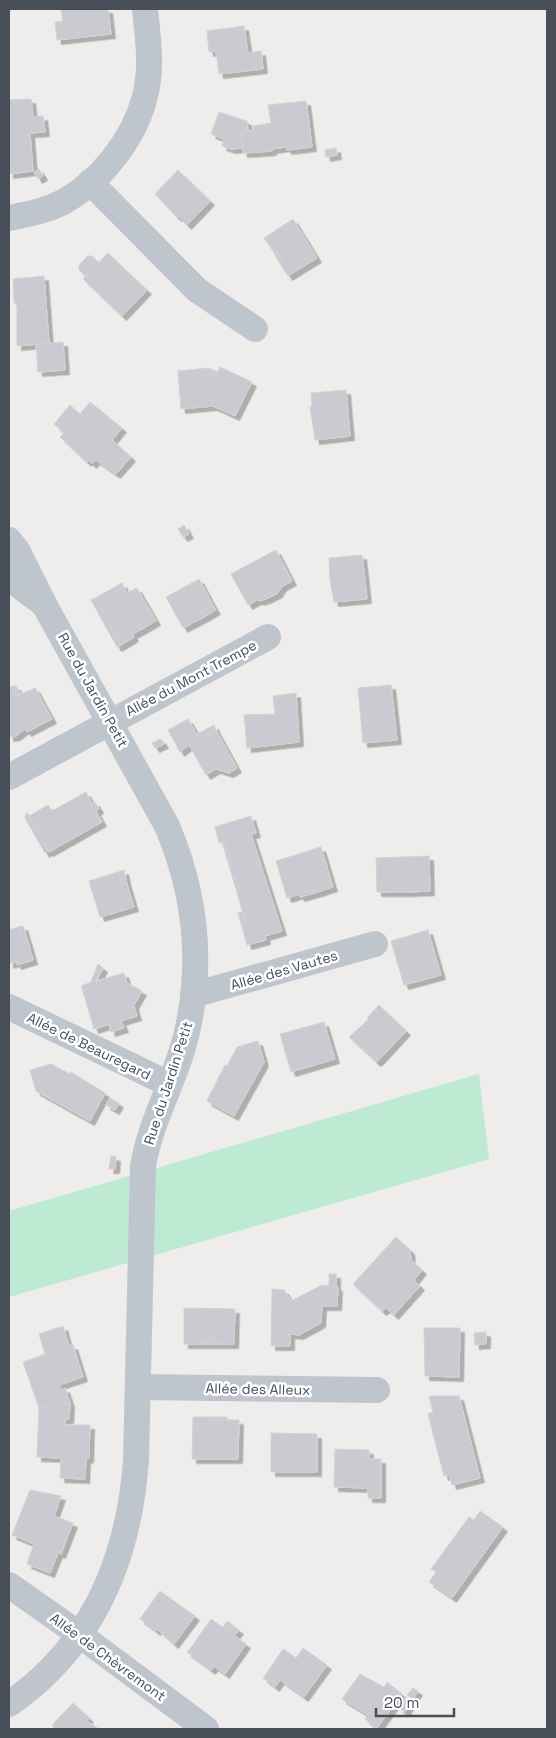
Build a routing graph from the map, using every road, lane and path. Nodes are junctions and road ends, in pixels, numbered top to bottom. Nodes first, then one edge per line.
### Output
1 (145, 9) edge
2 (90, 182) junction
3 (9, 218) edge
4 (255, 329) dead end
5 (9, 540) edge
6 (9, 578) edge
7 (45, 606) junction
8 (268, 637) dead end
9 (111, 720) junction
10 (9, 777) edge
11 (375, 944) dead end
12 (193, 995) junction
13 (9, 1007) edge
14 (169, 1084) junction
15 (139, 1387) junction
16 (377, 1390) dead end
17 (9, 1585) edge
18 (80, 1635) junction
19 (9, 1704) edge
20 (206, 1729) edge

1 - 2 street
2 - 3 street
2 - 4 street
5 - 7 street, Rue du Jardin Petit
6 - 7 street, Rue du Jardin Petit
7 - 9 street, Rue du Jardin Petit
8 - 9 street, Allée du Mont Trempe
9 - 10 street, Allée du Mont Trempe
9 - 12 street, Rue du Jardin Petit
11 - 12 street, Allée des Vautes
12 - 14 street, Rue du Jardin Petit
13 - 14 street, Allée de Beauregard
14 - 15 street, Rue du Jardin Petit
15 - 16 street, Allée des Alleux
15 - 18 street, Rue du Jardin Petit
17 - 18 street, Allée de Chèvremont
18 - 19 street, Rue du Jardin Petit
18 - 20 street, Allée de Chèvremont

